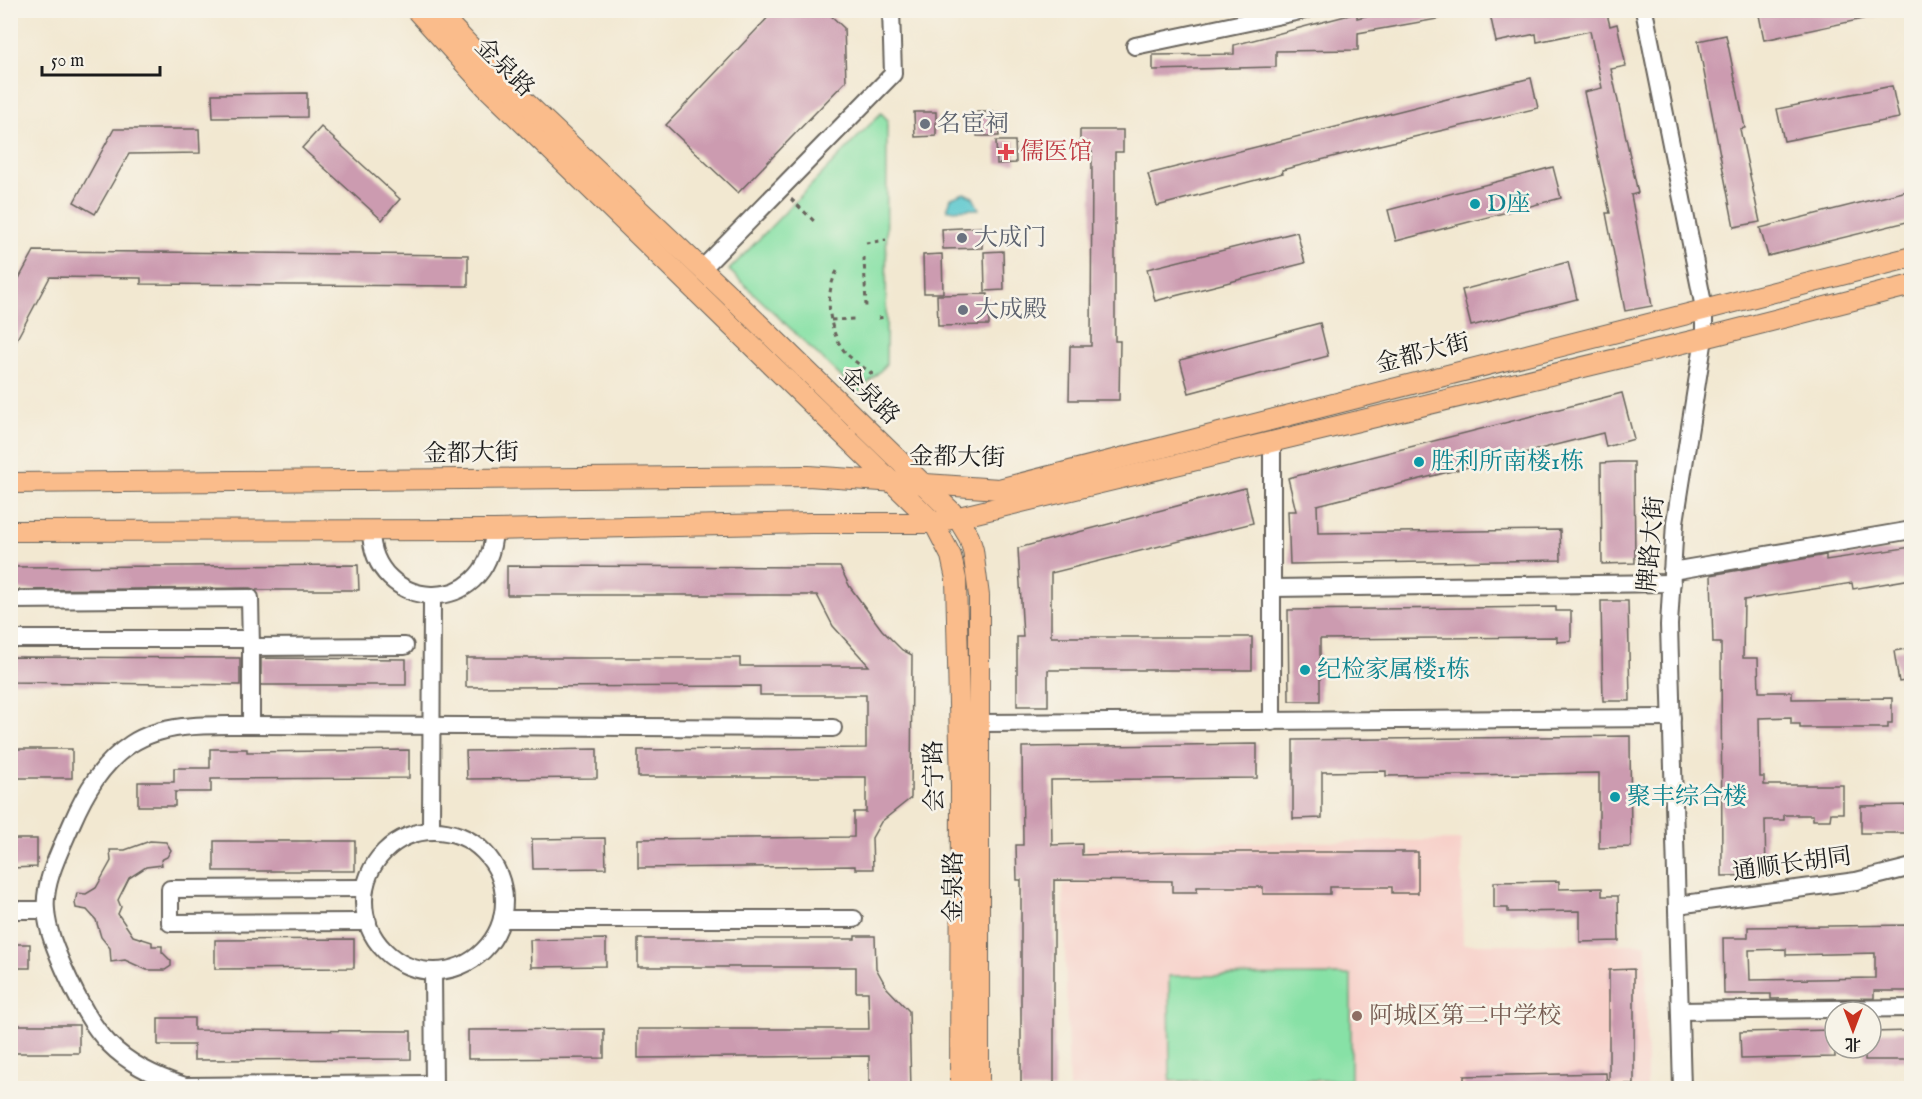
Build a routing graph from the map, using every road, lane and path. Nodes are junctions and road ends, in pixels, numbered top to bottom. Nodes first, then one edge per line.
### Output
1 (416, 10) edge
2 (436, 10) edge
3 (891, 10) edge
4 (1305, 10) edge
5 (1644, 10) edge
6 (1135, 46) dead end
7 (791, 199) dead end
8 (814, 222) dead end
9 (886, 240) dead end
10 (866, 243) dead end
11 (864, 257) dead end
12 (1911, 257) edge
13 (702, 269) junction
14 (837, 271) dead end
15 (1911, 285) edge
16 (866, 307) dead end
17 (1704, 308) junction
18 (886, 317) dead end
19 (878, 318) dead end
20 (855, 319) dead end
21 (831, 320) junction
22 (1704, 338) junction
23 (875, 376) dead end
24 (1272, 442) junction
25 (10, 483) edge
26 (896, 483) junction
27 (924, 484) junction
28 (957, 517) junction
29 (934, 522) junction
30 (494, 530) junction
31 (1911, 530) edge
32 (10, 531) edge
33 (371, 531) junction
34 (1672, 577) junction
35 (1272, 588) junction
36 (432, 597) junction
37 (10, 600) edge
38 (10, 639) edge
39 (251, 643) junction
40 (405, 646) dead end
41 (1672, 718) junction
42 (1272, 722) junction
43 (979, 723) junction
44 (251, 725) junction
45 (434, 727) junction
46 (833, 728) dead end
47 (431, 831) junction
48 (1911, 867) edge
49 (365, 888) junction
50 (1677, 905) junction
51 (10, 910) edge
52 (45, 910) junction
53 (502, 920) junction
54 (854, 920) dead end
55 (368, 922) junction
56 (433, 971) junction
57 (1911, 1008) edge
58 (1680, 1011) junction
59 (434, 1086) edge
60 (182, 1087) edge
61 (960, 1089) edge
62 (979, 1089) edge
63 (1682, 1089) edge

1 - 26 main road, 金泉路
2 - 13 main road, 金泉路
3 - 13 street
4 - 6 street
5 - 17 street, 牌路大街
7 - 8 path
9 - 10 path
11 - 16 path
12 - 17 main road, 金都大街
13 - 27 main road, 金泉路
14 - 21 path
15 - 22 main road, 金都大街
17 - 22 street, 牌路大街
17 - 27 main road, 金都大街
18 - 19 path
20 - 21 path
21 - 23 path
22 - 24 main road, 金都大街
22 - 34 street, 牌路大街
24 - 28 main road, 金都大街
24 - 35 street
25 - 26 main road, 金都大街
26 - 27 main road, 金都大街
26 - 29 main road, 会宁路
27 - 28 main road, 金泉路
28 - 29 main road, 金都大街
28 - 43 main road, 金泉路
29 - 30 main road, 金都大街
29 - 61 main road, 会宁路
30 - 33 main road, 金都大街
30 - 36 street
31 - 34 street
32 - 33 main road, 金都大街
33 - 36 street
34 - 35 street
34 - 41 street, 牌路大街
35 - 42 street
36 - 45 street
37 - 39 street
38 - 39 street
39 - 40 street
39 - 44 street
41 - 42 street
41 - 50 street, 牌路大街
42 - 43 street
43 - 62 main road, 金泉路
44 - 45 street
44 - 52 street
45 - 46 street
45 - 47 street
47 - 49 street
47 - 53 street
48 - 50 street, 通顺长胡同
49 - 55 street
49 - 55 street
50 - 58 street, 牌路大街
51 - 52 street
52 - 60 street
53 - 54 street
53 - 56 street
55 - 56 street
56 - 59 street
57 - 58 street
58 - 63 street, 牌路大街
59 - 60 street

